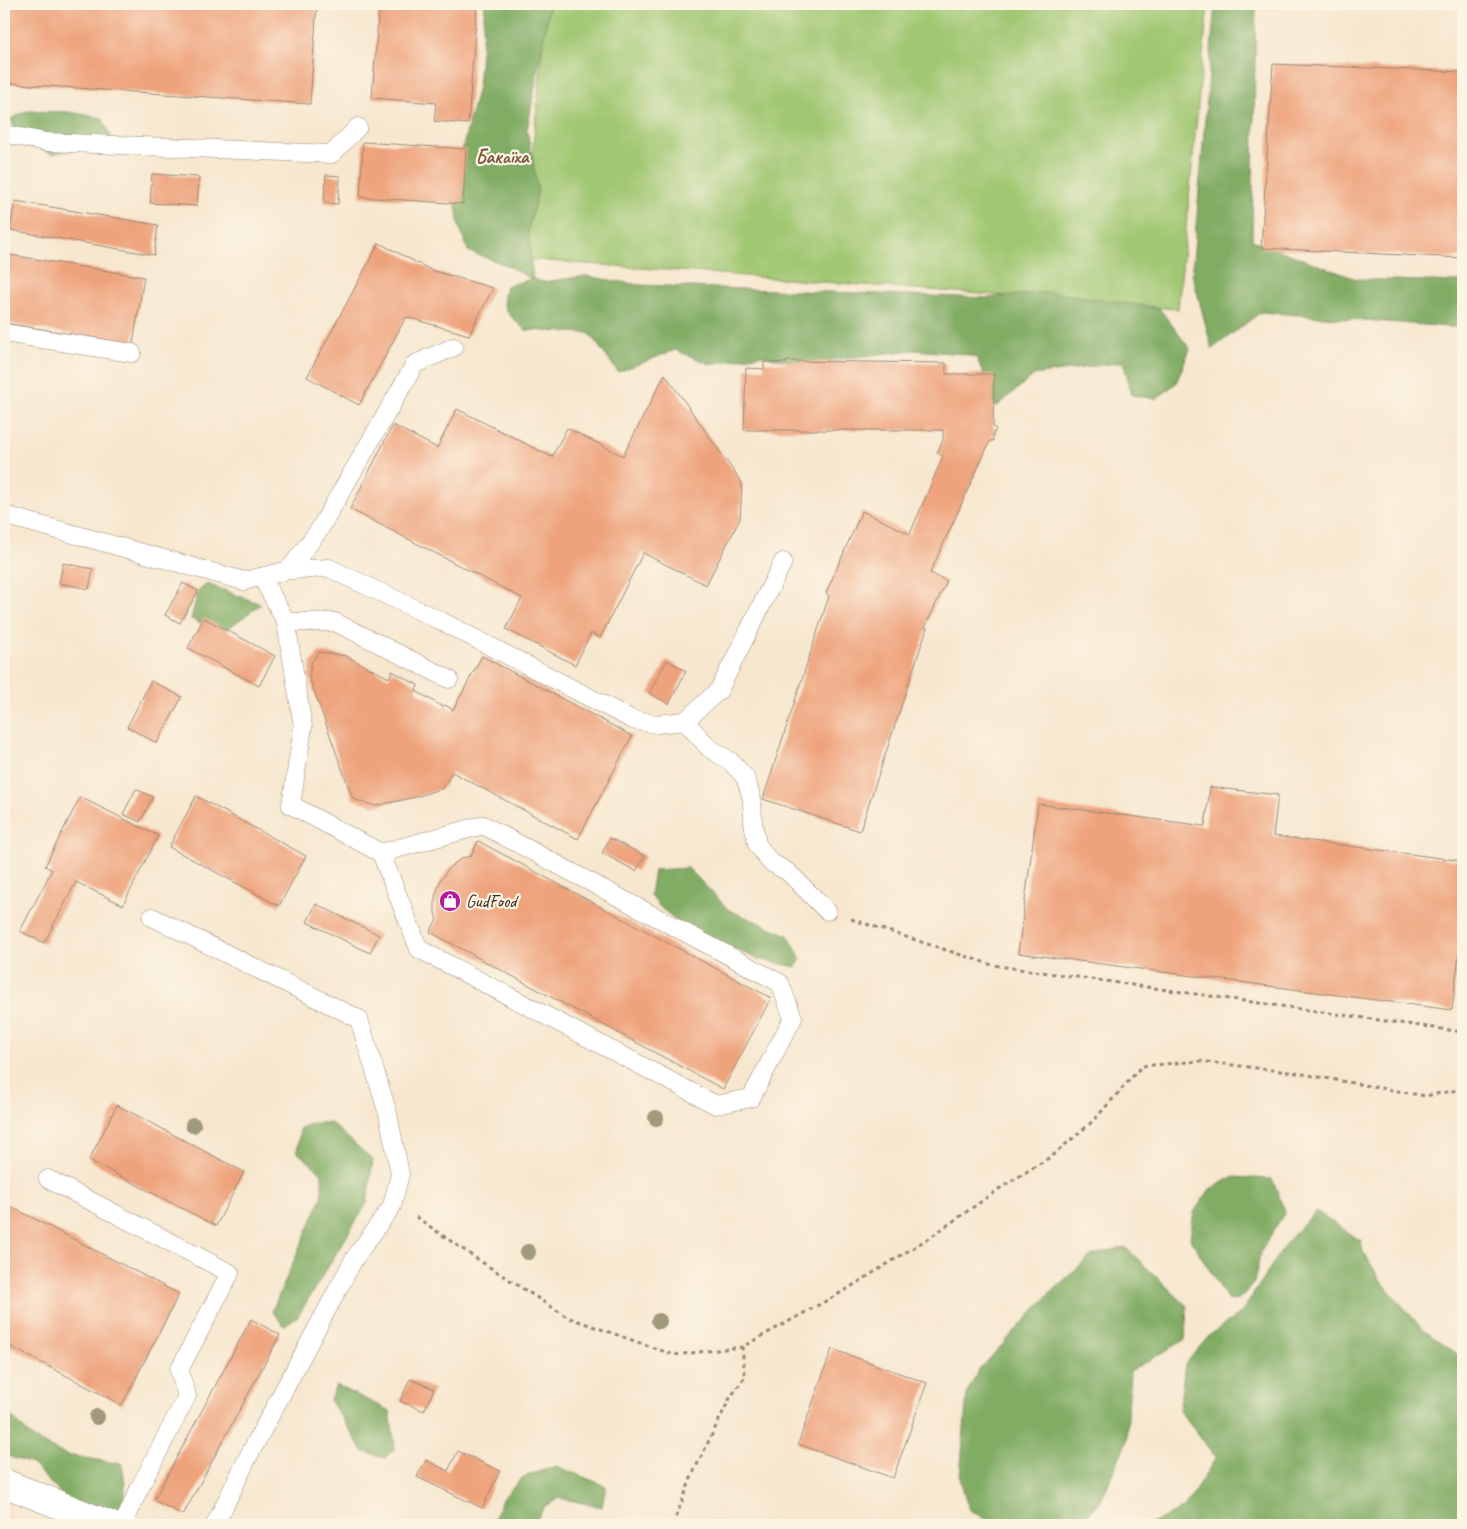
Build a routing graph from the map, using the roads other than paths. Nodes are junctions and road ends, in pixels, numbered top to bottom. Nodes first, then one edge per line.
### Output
1 (358, 127) dead end
2 (4, 134) edge
3 (4, 333) edge
4 (454, 347) dead end
5 (132, 353) dead end
6 (4, 514) edge
7 (783, 562) dead end
8 (289, 570) junction
9 (262, 577) junction
10 (286, 622) junction
11 (449, 679) dead end
12 (685, 722) junction
13 (381, 853) junction
14 (827, 911) road end
15 (152, 917) dead end
16 (48, 1179) dead end
17 (4, 1483) edge
18 (110, 1525) edge
19 (122, 1525) edge
20 (215, 1525) edge

1 - 2 lane
3 - 5 lane
4 - 8 lane
6 - 9 lane
7 - 12 lane
8 - 9 lane
8 - 12 lane
9 - 10 lane
10 - 11 lane
10 - 13 lane
12 - 14 lane
13 - 13 lane
15 - 20 lane
16 - 19 lane
17 - 18 street

